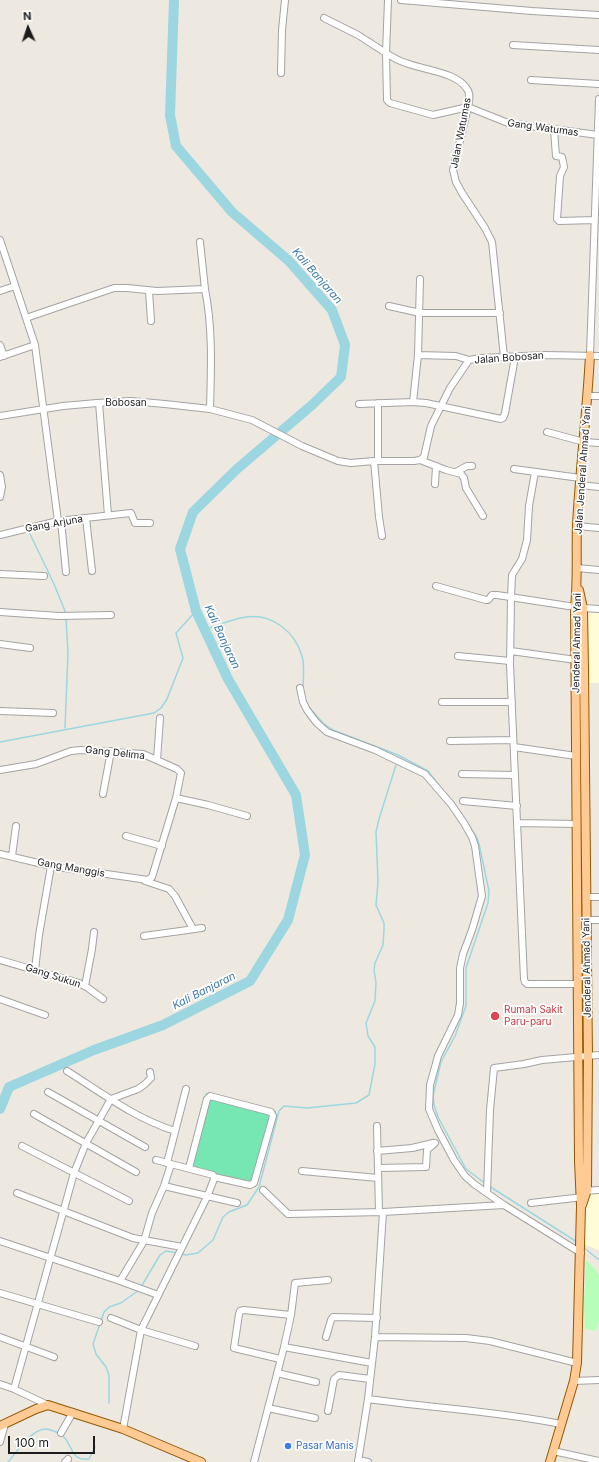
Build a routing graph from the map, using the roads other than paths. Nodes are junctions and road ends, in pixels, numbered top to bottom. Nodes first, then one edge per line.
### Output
1 (285, 0) edge
2 (388, 0) edge
3 (401, 0) edge
4 (464, 2) edge
5 (599, 15) edge
6 (324, 18) dead end
7 (513, 45) dead end
8 (599, 50) edge
9 (386, 54) junction
10 (281, 73) dead end
11 (531, 80) dead end
12 (599, 84) edge
13 (599, 99) edge
14 (468, 107) junction
15 (599, 115) edge
16 (554, 130) junction
17 (598, 135) junction
18 (598, 144) edge
19 (595, 220) junction
20 (597, 232) edge
21 (0, 240) edge
22 (200, 242) dead end
23 (1, 247) edge
24 (420, 279) dead end
25 (15, 286) junction
26 (205, 289) junction
27 (0, 291) edge
28 (149, 291) junction
29 (389, 306) dead end
30 (596, 312) edge
31 (420, 313) junction
32 (500, 314) junction
33 (26, 318) junction
34 (151, 321) dead end
35 (0, 345) edge
36 (35, 345) junction
37 (418, 355) junction
38 (2, 356) edge
39 (515, 356) junction
40 (595, 356) edge
41 (504, 357) junction
42 (469, 360) junction
43 (589, 396) junction
44 (599, 396) edge
45 (413, 402) junction
46 (99, 403) junction
47 (378, 403) junction
48 (359, 404) dead end
49 (441, 407) junction
50 (43, 409) junction
51 (210, 409) junction
52 (0, 416) edge
53 (547, 432) dead end
54 (584, 442) junction
55 (599, 443) edge
56 (420, 460) junction
57 (376, 461) junction
58 (436, 466) junction
59 (472, 466) dead end
60 (514, 469) dead end
61 (456, 472) junction
62 (535, 472) junction
63 (0, 475) edge
64 (580, 482) junction
65 (435, 484) dead end
66 (599, 487) edge
67 (0, 497) edge
68 (108, 515) junction
69 (483, 516) dead end
70 (86, 518) junction
71 (60, 521) junction
72 (150, 523) dead end
73 (578, 526) junction
74 (599, 528) edge
75 (0, 535) edge
76 (382, 536) dead end
77 (577, 568) junction
78 (599, 570) edge
79 (92, 571) dead end
80 (66, 572) dead end
81 (0, 574) edge
82 (44, 576) dead end
83 (578, 584) joint
84 (436, 586) dead end
85 (511, 598) junction
86 (579, 608) junction
87 (599, 609) edge
88 (0, 612) edge
89 (111, 615) dead end
90 (0, 644) edge
91 (30, 648) dead end
92 (511, 651) junction
93 (458, 656) dead end
94 (576, 660) junction
95 (510, 661) junction
96 (300, 688) dead end
97 (442, 702) dead end
98 (512, 702) junction
99 (0, 712) edge
100 (53, 713) dead end
101 (160, 718) dead end
102 (450, 741) dead end
103 (514, 744) junction
104 (111, 751) junction
105 (576, 756) junction
106 (157, 760) junction
107 (0, 770) edge
108 (462, 774) dead end
109 (515, 775) junction
110 (103, 794) dead end
111 (176, 798) junction
112 (463, 801) dead end
113 (517, 806) junction
114 (247, 816) dead end
115 (518, 823) junction
116 (577, 824) junction
117 (16, 826) dead end
118 (126, 836) dead end
119 (162, 846) junction
120 (0, 854) edge
121 (12, 856) junction
122 (50, 866) junction
123 (143, 880) junction
124 (586, 885) junction
125 (577, 886) junction
126 (599, 897) edge
127 (586, 898) junction
128 (587, 920) junction
129 (599, 920) edge
130 (202, 928) dead end
131 (193, 929) junction
132 (94, 932) dead end
133 (144, 936) dead end
134 (0, 960) edge
135 (578, 967) junction
136 (587, 967) junction
137 (35, 970) junction
138 (578, 984) junction
139 (85, 986) junction
140 (0, 998) edge
141 (104, 1000) dead end
142 (45, 1015) dead end
143 (599, 1055) edge
144 (579, 1056) junction
145 (588, 1057) junction
146 (67, 1071) dead end
147 (150, 1072) dead end
148 (186, 1089) dead end
149 (48, 1092) dead end
150 (111, 1100) junction
151 (34, 1114) dead end
152 (99, 1120) junction
153 (377, 1126) dead end
154 (175, 1131) junction
155 (444, 1140) junction
156 (86, 1143) junction
157 (435, 1143) junction
158 (22, 1146) dead end
159 (145, 1147) dead end
160 (377, 1150) junction
161 (156, 1160) dead end
162 (169, 1163) junction
163 (189, 1168) junction
164 (378, 1168) junction
165 (302, 1171) dead end
166 (136, 1172) dead end
167 (74, 1173) junction
168 (214, 1176) junction
169 (378, 1178) junction
170 (164, 1186) junction
171 (488, 1189) junction
172 (263, 1190) dead end
173 (599, 1190) edge
174 (17, 1193) dead end
175 (583, 1196) junction
176 (207, 1197) junction
177 (129, 1201) dead end
178 (237, 1203) dead end
179 (531, 1203) dead end
180 (504, 1205) junction
181 (64, 1212) junction
182 (381, 1212) junction
183 (0, 1241) edge
184 (144, 1241) junction
185 (182, 1248) junction
186 (581, 1252) junction
187 (50, 1258) junction
188 (120, 1280) junction
189 (328, 1280) dead end
190 (0, 1293) edge
191 (158, 1295) junction
192 (38, 1305) junction
193 (291, 1315) junction
194 (111, 1318) dead end
195 (377, 1318) junction
196 (98, 1322) dead end
197 (140, 1330) junction
198 (0, 1337) edge
199 (326, 1337) dead end
200 (375, 1337) junction
201 (195, 1346) dead end
202 (25, 1347) junction
203 (284, 1347) junction
204 (54, 1356) dead end
205 (280, 1359) junction
206 (372, 1363) junction
207 (577, 1363) junction
208 (277, 1373) junction
209 (370, 1379) junction
210 (599, 1380) edge
211 (574, 1381) junction
212 (316, 1382) dead end
213 (0, 1384) edge
214 (14, 1389) junction
215 (368, 1399) junction
216 (48, 1405) junction
217 (268, 1408) junction
218 (328, 1411) dead end
219 (73, 1412) junction
220 (315, 1418) dead end
221 (561, 1424) junction
222 (2, 1425) edge
223 (123, 1429) junction
224 (61, 1433) dead end
225 (0, 1442) edge
226 (553, 1451) junction
227 (358, 1461) edge
228 (599, 1461) edge
229 (201, 1462) edge
230 (254, 1462) edge
231 (368, 1462) edge
232 (550, 1462) edge

1 - 10 street
2 - 9 street
3 - 4 street
4 - 5 street
6 - 9 street, Jalan Watumas
7 - 8 street
9 - 14 street, Jalan Watumas
9 - 14 street
11 - 12 street
13 - 15 street
14 - 16 street, Gang Watumas
14 - 32 street, Jalan Watumas
15 - 17 street
16 - 17 street, Gang Watumas
16 - 19 street
17 - 18 street
18 - 19 street
19 - 20 street
20 - 30 street
21 - 23 street
22 - 26 street
23 - 25 street
24 - 31 street
25 - 27 street
25 - 33 street
26 - 28 street
26 - 51 street
28 - 33 street
28 - 34 street
29 - 31 street
30 - 40 street
31 - 32 street
31 - 37 street
32 - 41 street, Jalan Watumas
33 - 36 street
35 - 38 street
36 - 38 street
36 - 50 street
37 - 42 street
37 - 45 street
39 - 40 street, Jalan Bobosan
39 - 41 street, Jalan Bobosan
39 - 49 street
40 - 43 main road, Jalan Jenderal Ahmad Yani
41 - 42 street, Jalan Bobosan
42 - 49 street, Jalan Bobosan
43 - 44 street
43 - 54 main road, Jalan Jenderal Ahmad Yani
45 - 47 street
45 - 49 street
46 - 50 street, Bobosan
46 - 51 street, Bobosan
46 - 68 street
47 - 48 street
47 - 57 street
49 - 56 street, Jalan Bobosan
50 - 52 street, Bobosan
50 - 71 street
51 - 57 street, Bobosan
53 - 54 street
54 - 55 street
54 - 64 main road, Jalan Jenderal Ahmad Yani
56 - 57 street
56 - 58 street
57 - 76 street
58 - 61 street
58 - 65 street
59 - 61 street
60 - 62 street
61 - 69 street
62 - 64 street
62 - 85 street
63 - 67 street
64 - 66 street
64 - 73 main road, Jalan Jenderal Ahmad Yani
68 - 70 street, Gang Arjuna
68 - 72 street, Gang Arjuna
70 - 71 street, Gang Arjuna
70 - 79 street
71 - 75 street, Gang Arjuna
71 - 80 street
73 - 74 street
73 - 77 main road, Jalan Jenderal Ahmad Yani
77 - 78 street
77 - 83 main road, Jalan Jenderal Ahmad Yani
81 - 82 street
83 - 86 main road, Jenderal Ahmad Yani
84 - 85 street
85 - 86 street
85 - 92 street
86 - 87 street
86 - 94 main road, Jenderal Ahmad Yani
86 - 124 main road, Jenderal Ahmad Yani
88 - 89 street
90 - 91 street
92 - 94 street
92 - 95 street
93 - 95 street
94 - 105 main road, Jenderal Ahmad Yani
95 - 98 street
96 - 155 street
97 - 98 street
98 - 103 street
99 - 100 street
101 - 106 street
102 - 103 street
103 - 105 street
103 - 109 street
104 - 106 street, Gang Delima
104 - 107 street, Gang Delima
104 - 110 street
105 - 116 main road, Jenderal Ahmad Yani
106 - 111 street, Gang Delima
108 - 109 street
109 - 113 street
111 - 114 street
111 - 119 street, Gang Delima
112 - 113 street
113 - 115 street
115 - 116 street
115 - 138 street
116 - 125 main road, Jenderal Ahmad Yani
117 - 121 street
118 - 119 street
119 - 123 street, Gang Delima
120 - 121 street, Gang Manggis
121 - 122 street, Gang Manggis
122 - 123 street, Gang Manggis
122 - 137 street
123 - 131 street, Gang Manggis
124 - 125 street
124 - 127 main road, Jenderal Ahmad Yani
125 - 135 main road, Jenderal Ahmad Yani
126 - 127 street
127 - 128 main road, Jenderal Ahmad Yani
128 - 129 street
128 - 136 main road, Jenderal Ahmad Yani
130 - 131 street
131 - 133 street
132 - 139 street
134 - 137 street, Gang Sukun
135 - 136 street
135 - 138 main road, Jenderal Ahmad Yani
136 - 145 main road, Jenderal Ahmad Yani
137 - 139 street, Gang Sukun
138 - 144 main road, Jenderal Ahmad Yani
139 - 141 street, Gang Sukun
140 - 142 street
143 - 145 street
144 - 145 street
144 - 171 street
144 - 175 main road, Jenderal Ahmad Yani
145 - 175 main road, Jenderal Ahmad Yani
146 - 150 street
147 - 150 street
148 - 154 street
149 - 152 street
150 - 152 street
150 - 154 street
151 - 156 street
152 - 156 street
152 - 159 street
153 - 160 street
154 - 162 street
155 - 157 street
155 - 171 street
156 - 166 street
156 - 167 street
157 - 160 street
157 - 164 street
158 - 167 street
160 - 164 street
161 - 162 street
162 - 163 street
162 - 170 street
163 - 168 street
163 - 168 street
164 - 169 street
165 - 169 street
167 - 177 street
167 - 181 street
168 - 176 street
169 - 182 street
170 - 176 street
170 - 184 street
171 - 180 street
172 - 182 street
173 - 175 street
174 - 181 street
175 - 179 street
175 - 186 main road, Jenderal Ahmad Yani
176 - 178 street
176 - 185 street
180 - 182 street
180 - 186 street
181 - 184 street
181 - 187 street
182 - 195 street
183 - 187 street
184 - 185 street
184 - 188 street
185 - 191 street
186 - 207 main road
187 - 188 street
187 - 192 street
188 - 191 street
189 - 193 street
190 - 192 street
191 - 197 street
192 - 196 street
192 - 202 street
193 - 203 street
193 - 205 street
194 - 197 street
195 - 199 street
195 - 200 street
197 - 201 street
197 - 223 street
198 - 202 street
200 - 206 street
200 - 207 street
202 - 204 street
202 - 214 street
203 - 205 street
203 - 206 street
205 - 208 street
206 - 209 street
207 - 211 main road
208 - 212 street
208 - 217 street
209 - 215 street
209 - 218 street
210 - 211 street
211 - 221 main road
213 - 214 street
214 - 216 street
215 - 221 street
215 - 227 street
216 - 219 main road
216 - 222 main road
217 - 220 street
217 - 230 street
219 - 223 main road
219 - 224 street
221 - 226 main road
222 - 225 street
223 - 229 main road
226 - 228 street
226 - 232 main road
227 - 231 street

